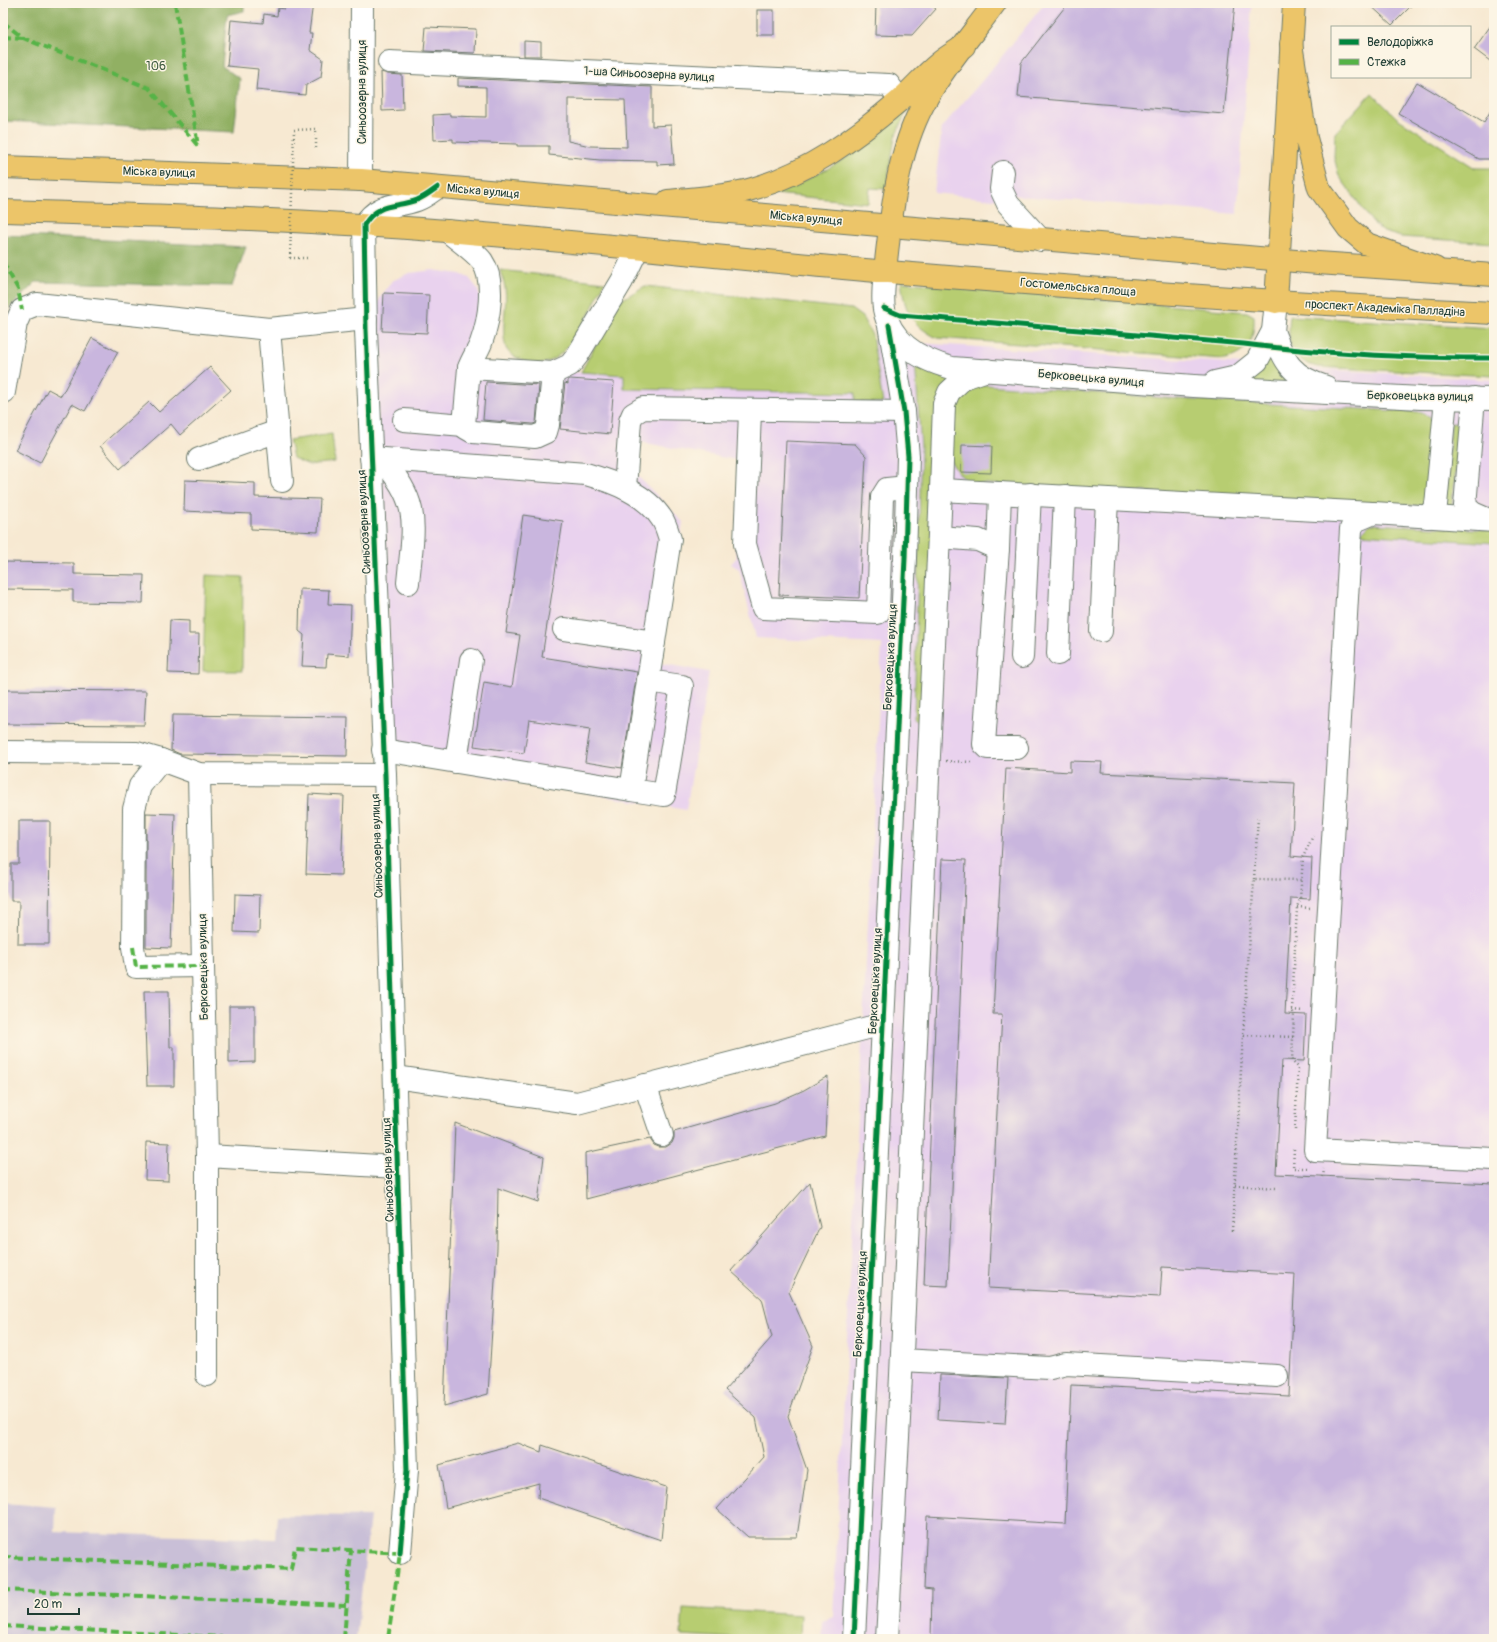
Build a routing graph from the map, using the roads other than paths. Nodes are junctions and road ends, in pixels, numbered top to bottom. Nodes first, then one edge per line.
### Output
1 (362, 3) edge
2 (995, 3) edge
3 (1294, 3) edge
4 (1291, 44) junction
5 (964, 46) junction
6 (389, 62) dead end
7 (900, 100) junction
8 (3, 167) edge
9 (1003, 172) dead end
10 (361, 180) junction
11 (438, 187) junction
12 (639, 204) junction
13 (3, 211) edge
14 (364, 225) junction
15 (890, 225) junction
16 (446, 231) junction
17 (1040, 240) junction
18 (637, 250) junction
19 (1279, 260) junction
20 (884, 271) junction
21 (1452, 273) junction
22 (1494, 275) edge
23 (1276, 302) junction
24 (1494, 313) edge
25 (366, 319) junction
26 (889, 325) junction
27 (269, 329) junction
28 (1273, 331) junction
29 (469, 368) junction
30 (987, 370) junction
31 (553, 373) junction
32 (1194, 386) junction
33 (4, 392) edge
34 (1346, 394) junction
35 (1446, 398) junction
36 (1484, 398) edge
37 (750, 411) junction
38 (904, 412) junction
39 (404, 420) dead end
40 (464, 424) junction
41 (278, 431) junction
42 (199, 458) dead end
43 (376, 459) junction
44 (282, 481) dead end
45 (907, 487) junction
46 (625, 488) junction
47 (941, 490) junction
48 (1000, 493) junction
49 (1030, 494) junction
50 (1064, 496) junction
51 (1107, 499) junction
52 (1374, 513) junction
53 (1428, 517) junction
54 (1493, 521) edge
55 (939, 537) junction
56 (998, 549) junction
57 (880, 576) junction
58 (904, 577) junction
59 (408, 583) dead end
60 (564, 629) dead end
61 (1101, 632) dead end
62 (654, 642) junction
63 (1058, 654) dead end
64 (1022, 657) dead end
65 (471, 660) dead end
66 (648, 681) junction
67 (1017, 748) dead end
68 (384, 750) junction
69 (3, 752) edge
70 (161, 760) junction
71 (456, 762) junction
72 (199, 774) junction
73 (385, 775) junction
74 (631, 790) junction
75 (203, 966) junction
76 (883, 1024) junction
77 (395, 1077) junction
78 (646, 1085) junction
79 (662, 1135) dead end
80 (207, 1156) junction
81 (1494, 1159) edge
82 (397, 1167) junction
83 (902, 1360) junction
84 (207, 1375) dead end
85 (1277, 1376) dead end
86 (400, 1553) dead end
87 (854, 1639) edge
88 (887, 1639) edge

1 - 10 street, Синьоозерна вулиця
2 - 5 main road
3 - 4 main road
4 - 19 main road
4 - 21 main road
5 - 7 main road
5 - 15 main road
6 - 7 street, 1-ша Синьоозерна вулиця
7 - 12 main road
8 - 10 main road, Міська вулиця
9 - 17 street
10 - 11 main road, Міська вулиця
11 - 12 main road, Міська вулиця
11 - 14 street
12 - 15 main road, Міська вулиця
13 - 14 main road
14 - 16 main road
14 - 25 street, Синьоозерна вулиця
15 - 17 main road
15 - 20 main road
16 - 18 main road
16 - 29 street
17 - 19 main road
18 - 20 main road
18 - 31 street
19 - 21 main road
19 - 23 main road
20 - 23 main road, Гостомельська площа
20 - 26 street, Берковецька вулиця
21 - 22 main road
23 - 24 main road, проспект Академіка Палладіна
23 - 28 street, Берковецька вулиця
25 - 27 street
25 - 43 street, Синьоозерна вулиця
26 - 30 street, Берковецька вулиця
26 - 38 street, Берковецька вулиця
27 - 33 street
27 - 41 street
28 - 32 street, Берковецька вулиця
28 - 34 street, Берковецька вулиця
29 - 31 street
29 - 40 street
30 - 32 street, Берковецька вулиця
30 - 47 street, Берковецька вулиця
31 - 40 street
32 - 34 street, Берковецька вулиця
34 - 35 street, Берковецька вулиця
35 - 36 street, Берковецька вулиця
35 - 53 street
36 - 54 street
37 - 38 street
37 - 46 street
37 - 57 street
38 - 45 street, Берковецька вулиця
39 - 40 street
41 - 42 street
41 - 44 street
43 - 46 street
43 - 59 street
43 - 68 street, Синьоозерна вулиця
45 - 57 street
45 - 58 street, Берковецька вулиця
46 - 62 street
47 - 48 street
47 - 55 street, Берковецька вулиця
48 - 49 street
48 - 56 street
49 - 50 street
49 - 64 street
50 - 51 street
50 - 63 street
51 - 52 street
51 - 61 street
52 - 53 street
52 - 81 street
53 - 54 street
55 - 56 street
55 - 83 street, Берковецька вулиця
56 - 67 street
57 - 58 street
58 - 76 street, Берковецька вулиця
60 - 62 street
62 - 66 street
65 - 71 street
66 - 74 street
66 - 74 street
68 - 71 street
68 - 73 street, Синьоозерна вулиця
69 - 70 street
70 - 72 street
70 - 75 street
71 - 74 street
72 - 73 street
72 - 75 street, Берковецька вулиця
73 - 77 street, Синьоозерна вулиця
75 - 80 street, Берковецька вулиця
76 - 78 street
76 - 87 street, Берковецька вулиця
77 - 78 street
77 - 82 street, Синьоозерна вулиця
78 - 79 street
80 - 82 street
80 - 84 street, Берковецька вулиця
82 - 86 street, Синьоозерна вулиця
83 - 85 street
83 - 88 street, Берковецька вулиця

